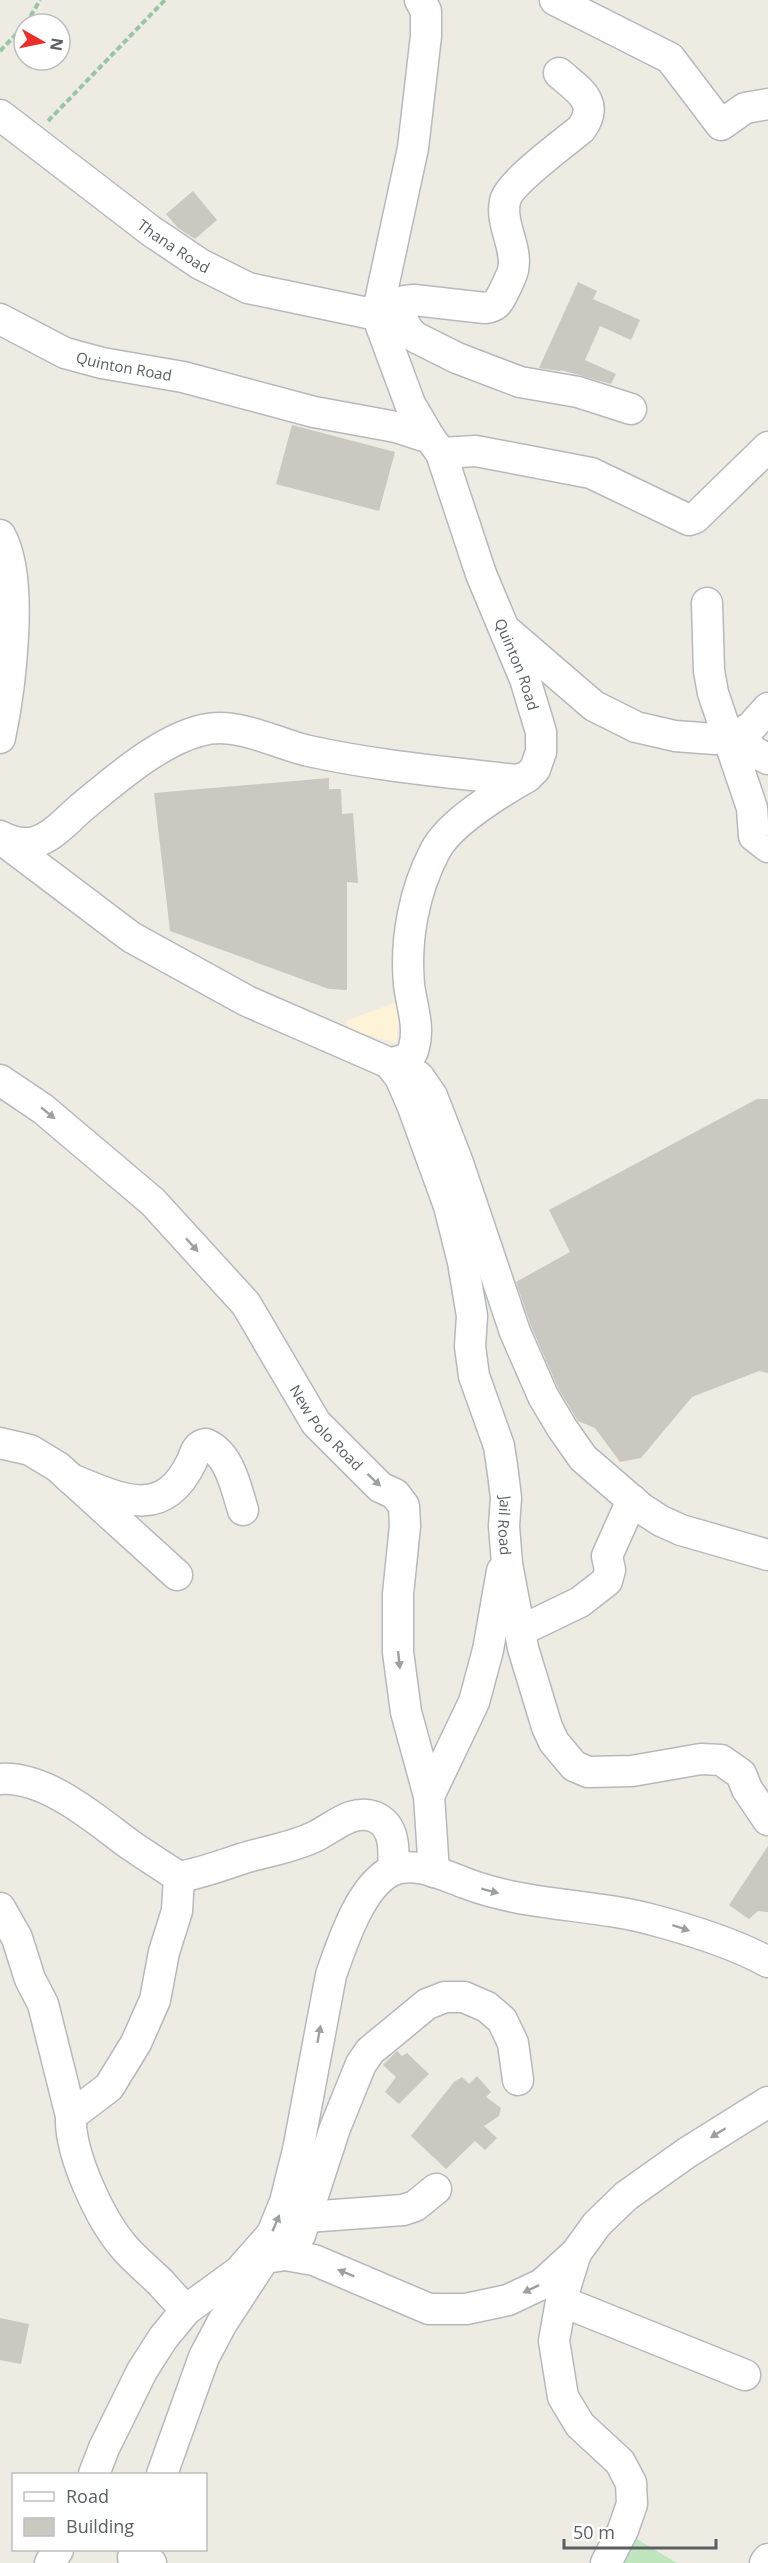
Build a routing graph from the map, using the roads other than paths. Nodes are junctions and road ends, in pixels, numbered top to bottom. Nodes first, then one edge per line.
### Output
1 (420, 0) edge
2 (555, 0) edge
3 (559, 73) dead end
4 (768, 104) edge
5 (0, 115) edge
6 (384, 308) junction
7 (0, 320) edge
8 (631, 409) dead end
9 (436, 445) junction
10 (768, 447) edge
11 (0, 535) edge
12 (706, 603) dead end
13 (503, 628) junction
14 (768, 708) edge
15 (732, 736) junction
16 (0, 738) edge
17 (768, 759) edge
18 (527, 777) junction
19 (0, 837) edge
20 (768, 847) edge
21 (392, 1062) junction
22 (0, 1080) edge
23 (0, 1443) edge
24 (71, 1479) junction
25 (632, 1500) junction
26 (243, 1510) dead end
27 (506, 1551) junction
28 (768, 1555) edge
29 (177, 1575) dead end
30 (520, 1631) junction
31 (0, 1779) edge
32 (429, 1796) junction
33 (768, 1820) edge
34 (393, 1870) junction
35 (435, 1872) junction
36 (179, 1877) junction
37 (0, 1908) edge
38 (768, 1962) edge
39 (518, 2080) dead end
40 (768, 2102) edge
41 (71, 2116) junction
42 (436, 2189) dead end
43 (307, 2217) junction
44 (576, 2253) junction
45 (264, 2261) junction
46 (561, 2301) junction
47 (186, 2310) junction
48 (746, 2375) dead end
49 (95, 2473) edge
50 (163, 2473) edge
51 (768, 2559) edge
52 (606, 2563) edge
53 (765, 2563) edge

1 - 6 street
2 - 4 street
3 - 6 street
5 - 6 street, Thana Road
6 - 8 street
6 - 9 street
7 - 9 street, Quinton Road
9 - 10 street
9 - 13 street, Quinton Road
11 - 16 street
12 - 15 street
13 - 15 street
13 - 18 street, Quinton Road
14 - 15 street
15 - 17 street
15 - 20 street
18 - 19 street
18 - 21 street
19 - 21 street
21 - 25 street
21 - 27 street, Jail Road
22 -> 32 street, New Polo Road
23 - 24 street
24 - 26 street
24 - 29 street
25 - 28 street
25 - 30 street
27 - 30 street, Jail Road
27 - 32 street
30 - 33 street, Jail Road
31 - 36 street
32 - 35 street, New Polo Road
34 - 35 street
34 - 36 street
45 -> 34 street
35 -> 38 street
36 - 41 street
37 - 41 street
39 - 43 street
40 -> 44 street
41 - 47 street
42 - 43 street
43 - 45 street
44 -> 45 street
44 - 46 street
45 - 47 street
45 - 50 street
46 - 48 street
46 - 52 street
47 - 49 street
51 - 53 street

